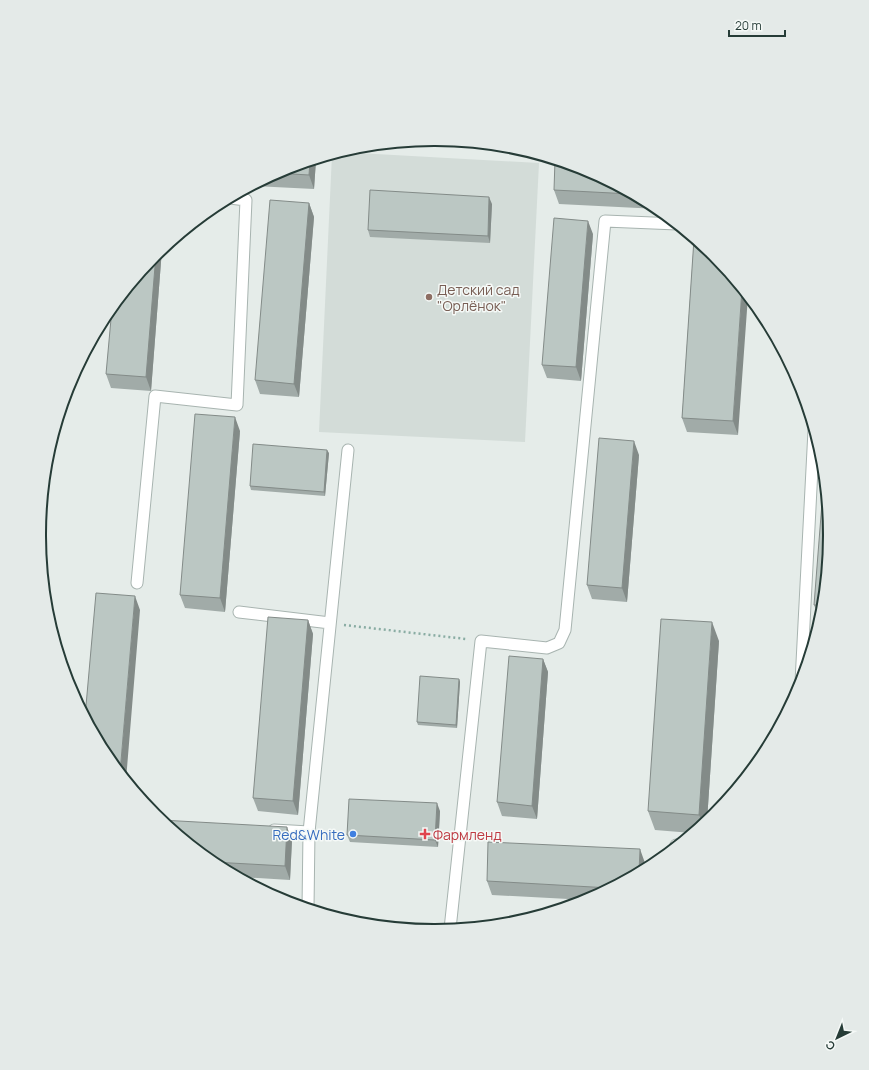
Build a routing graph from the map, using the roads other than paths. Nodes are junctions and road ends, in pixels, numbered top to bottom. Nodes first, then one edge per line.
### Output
1 (240, 199) edge
2 (666, 224) edge
3 (813, 447) edge
4 (348, 450) dead end
5 (137, 583) dead end
6 (239, 612) dead end
7 (330, 623) junction
8 (802, 660) edge
9 (264, 829) edge
10 (310, 832) junction
11 (308, 902) edge
12 (451, 923) edge

1 - 5 lane
2 - 12 lane
3 - 8 lane
4 - 7 lane
6 - 7 lane
7 - 10 lane
9 - 10 lane
10 - 11 lane

